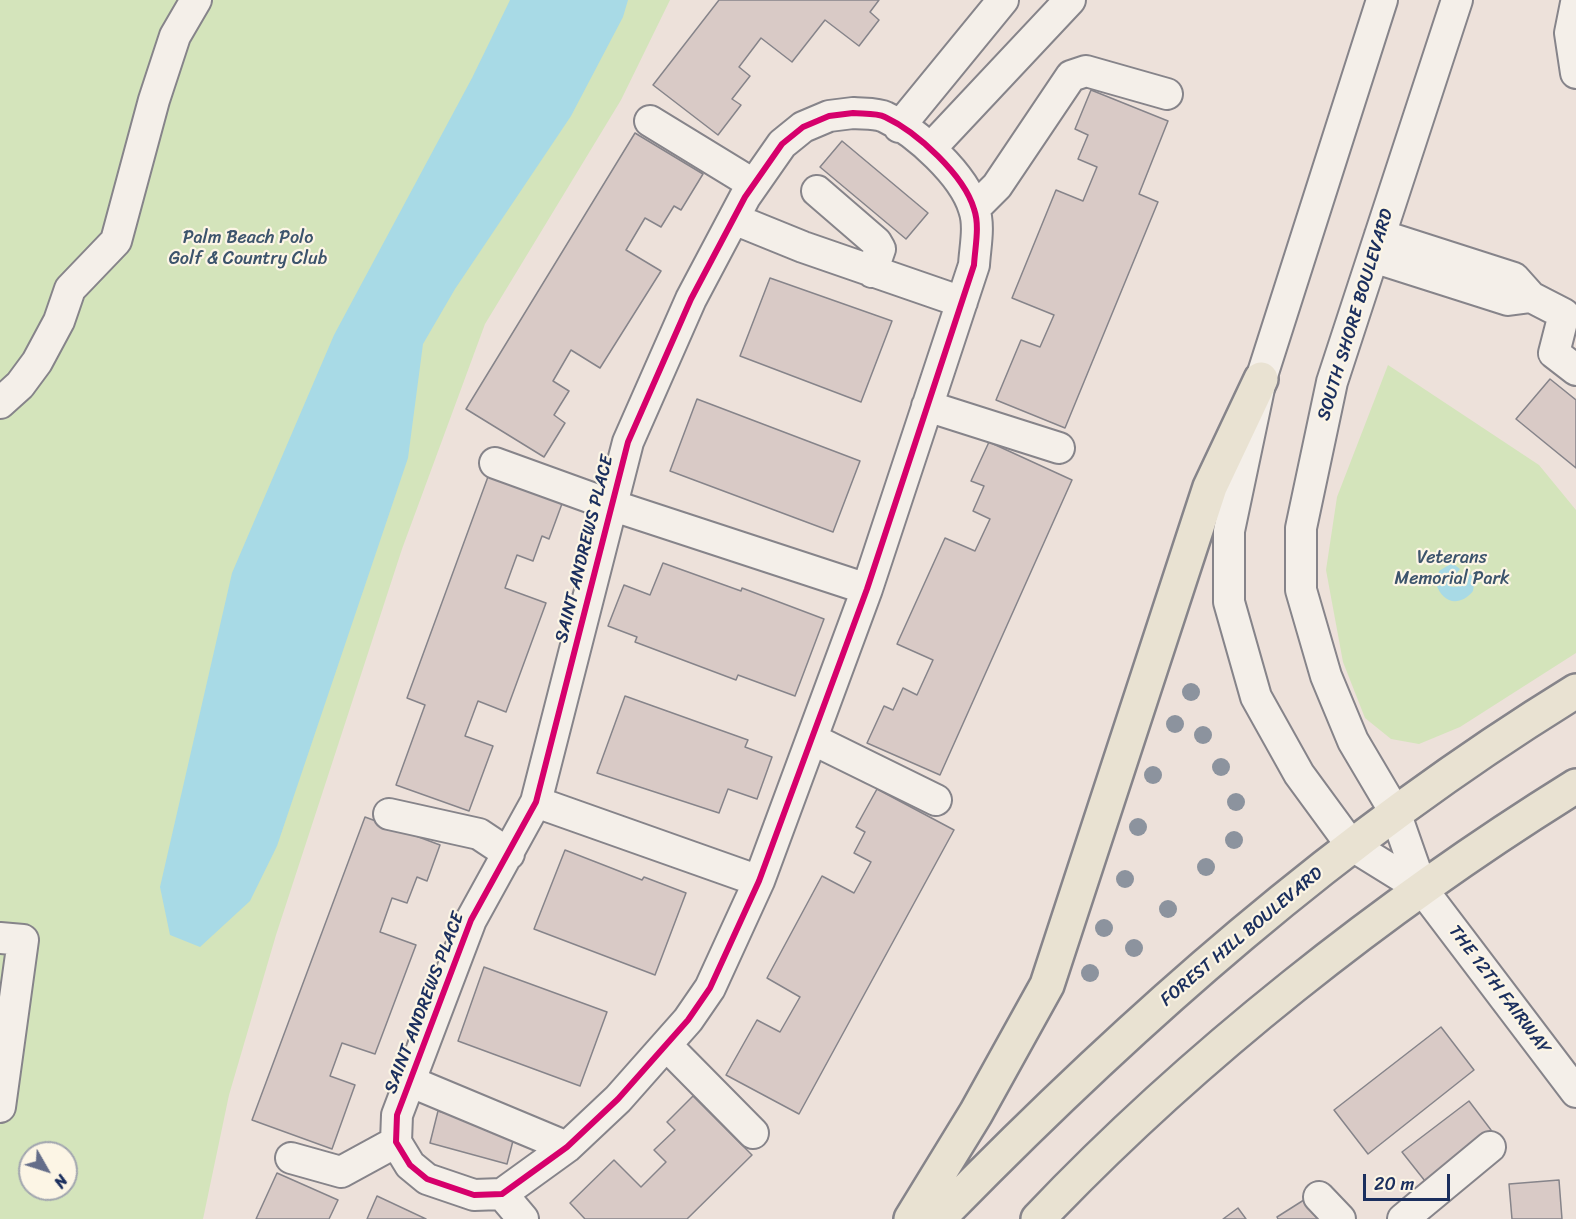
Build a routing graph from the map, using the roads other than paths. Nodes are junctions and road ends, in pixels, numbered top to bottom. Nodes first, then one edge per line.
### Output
1 (196, 0) edge
2 (1003, 0) edge
3 (1070, 0) edge
4 (1382, 0) edge
5 (1457, 0) edge
6 (1576, 3) edge
7 (1576, 73) edge
8 (1167, 94) dead end
9 (650, 121) dead end
10 (899, 127) junction
11 (931, 148) junction
12 (753, 184) junction
13 (817, 191) dead end
14 (974, 209) junction
15 (734, 219) junction
16 (1376, 246) junction
17 (872, 272) junction
18 (962, 302) junction
19 (1570, 306) edge
20 (1576, 370) edge
21 (1262, 379) junction
22 (0, 403) edge
23 (927, 406) junction
24 (1059, 448) dead end
25 (495, 463) dead end
26 (610, 505) junction
27 (867, 589) junction
28 (1576, 691) edge
29 (812, 739) junction
30 (1576, 786) edge
31 (936, 800) dead end
32 (536, 802) junction
33 (1395, 812) junction
34 (389, 814) dead end
35 (1351, 845) junction
36 (509, 855) junction
37 (759, 880) junction
38 (1422, 889) junction
39 (12, 939) edge
40 (666, 1045) junction
41 (409, 1081) junction
42 (1576, 1092) edge
43 (0, 1107) edge
44 (753, 1133) dead end
45 (396, 1142) junction
46 (567, 1146) junction
47 (1490, 1147) dead end
48 (291, 1158) dead end
49 (502, 1194) junction
50 (1319, 1197) dead end
51 (523, 1219) edge
52 (911, 1219) edge
53 (938, 1219) edge
54 (1038, 1219) edge
55 (1340, 1219) edge
56 (1403, 1219) edge

1 - 22 street
2 - 10 street
3 - 11 street
4 - 21 street
5 - 16 street, SOUTH SHORE BOULEVARD
6 - 7 street
8 - 14 street
9 - 12 street
10 - 11 street, SAINT ANDREWS PLACE
10 - 12 street, SAINT ANDREWS PLACE
11 - 14 street, SAINT ANDREWS PLACE
12 - 15 street, SAINT ANDREWS PLACE
13 - 17 street
14 - 18 street, SAINT ANDREWS PLACE
15 - 17 street
15 - 26 street, SAINT ANDREWS PLACE
16 - 19 street
16 - 33 street, SOUTH SHORE BOULEVARD
17 - 18 street
18 - 23 street, SAINT ANDREWS PLACE
19 - 20 street
21 - 35 street
21 - 52 main road
23 - 24 street
23 - 27 street, SAINT ANDREWS PLACE
25 - 26 street
26 - 27 street
26 - 32 street, SAINT ANDREWS PLACE
27 - 29 street, SAINT ANDREWS PLACE
28 - 33 main road, FOREST HILL BOULEVARD
29 - 31 street
29 - 37 street, SAINT ANDREWS PLACE
30 - 38 main road
32 - 36 street, SAINT ANDREWS PLACE
32 - 37 street
33 - 35 main road, FOREST HILL BOULEVARD
33 - 38 street, SOUTH SHORE BOULEVARD
34 - 36 street
35 - 38 street
35 - 53 main road, FOREST HILL BOULEVARD
36 - 41 street, SAINT ANDREWS PLACE
37 - 40 street, SAINT ANDREWS PLACE
38 - 42 street, THE 12TH FAIRWAY
38 - 54 main road
39 - 43 street
40 - 44 street
40 - 46 street, SAINT ANDREWS PLACE
41 - 45 street, SAINT ANDREWS PLACE
41 - 46 street
45 - 48 street
45 - 49 street
46 - 49 street, SAINT ANDREWS PLACE
47 - 56 street
49 - 51 street
50 - 55 street

